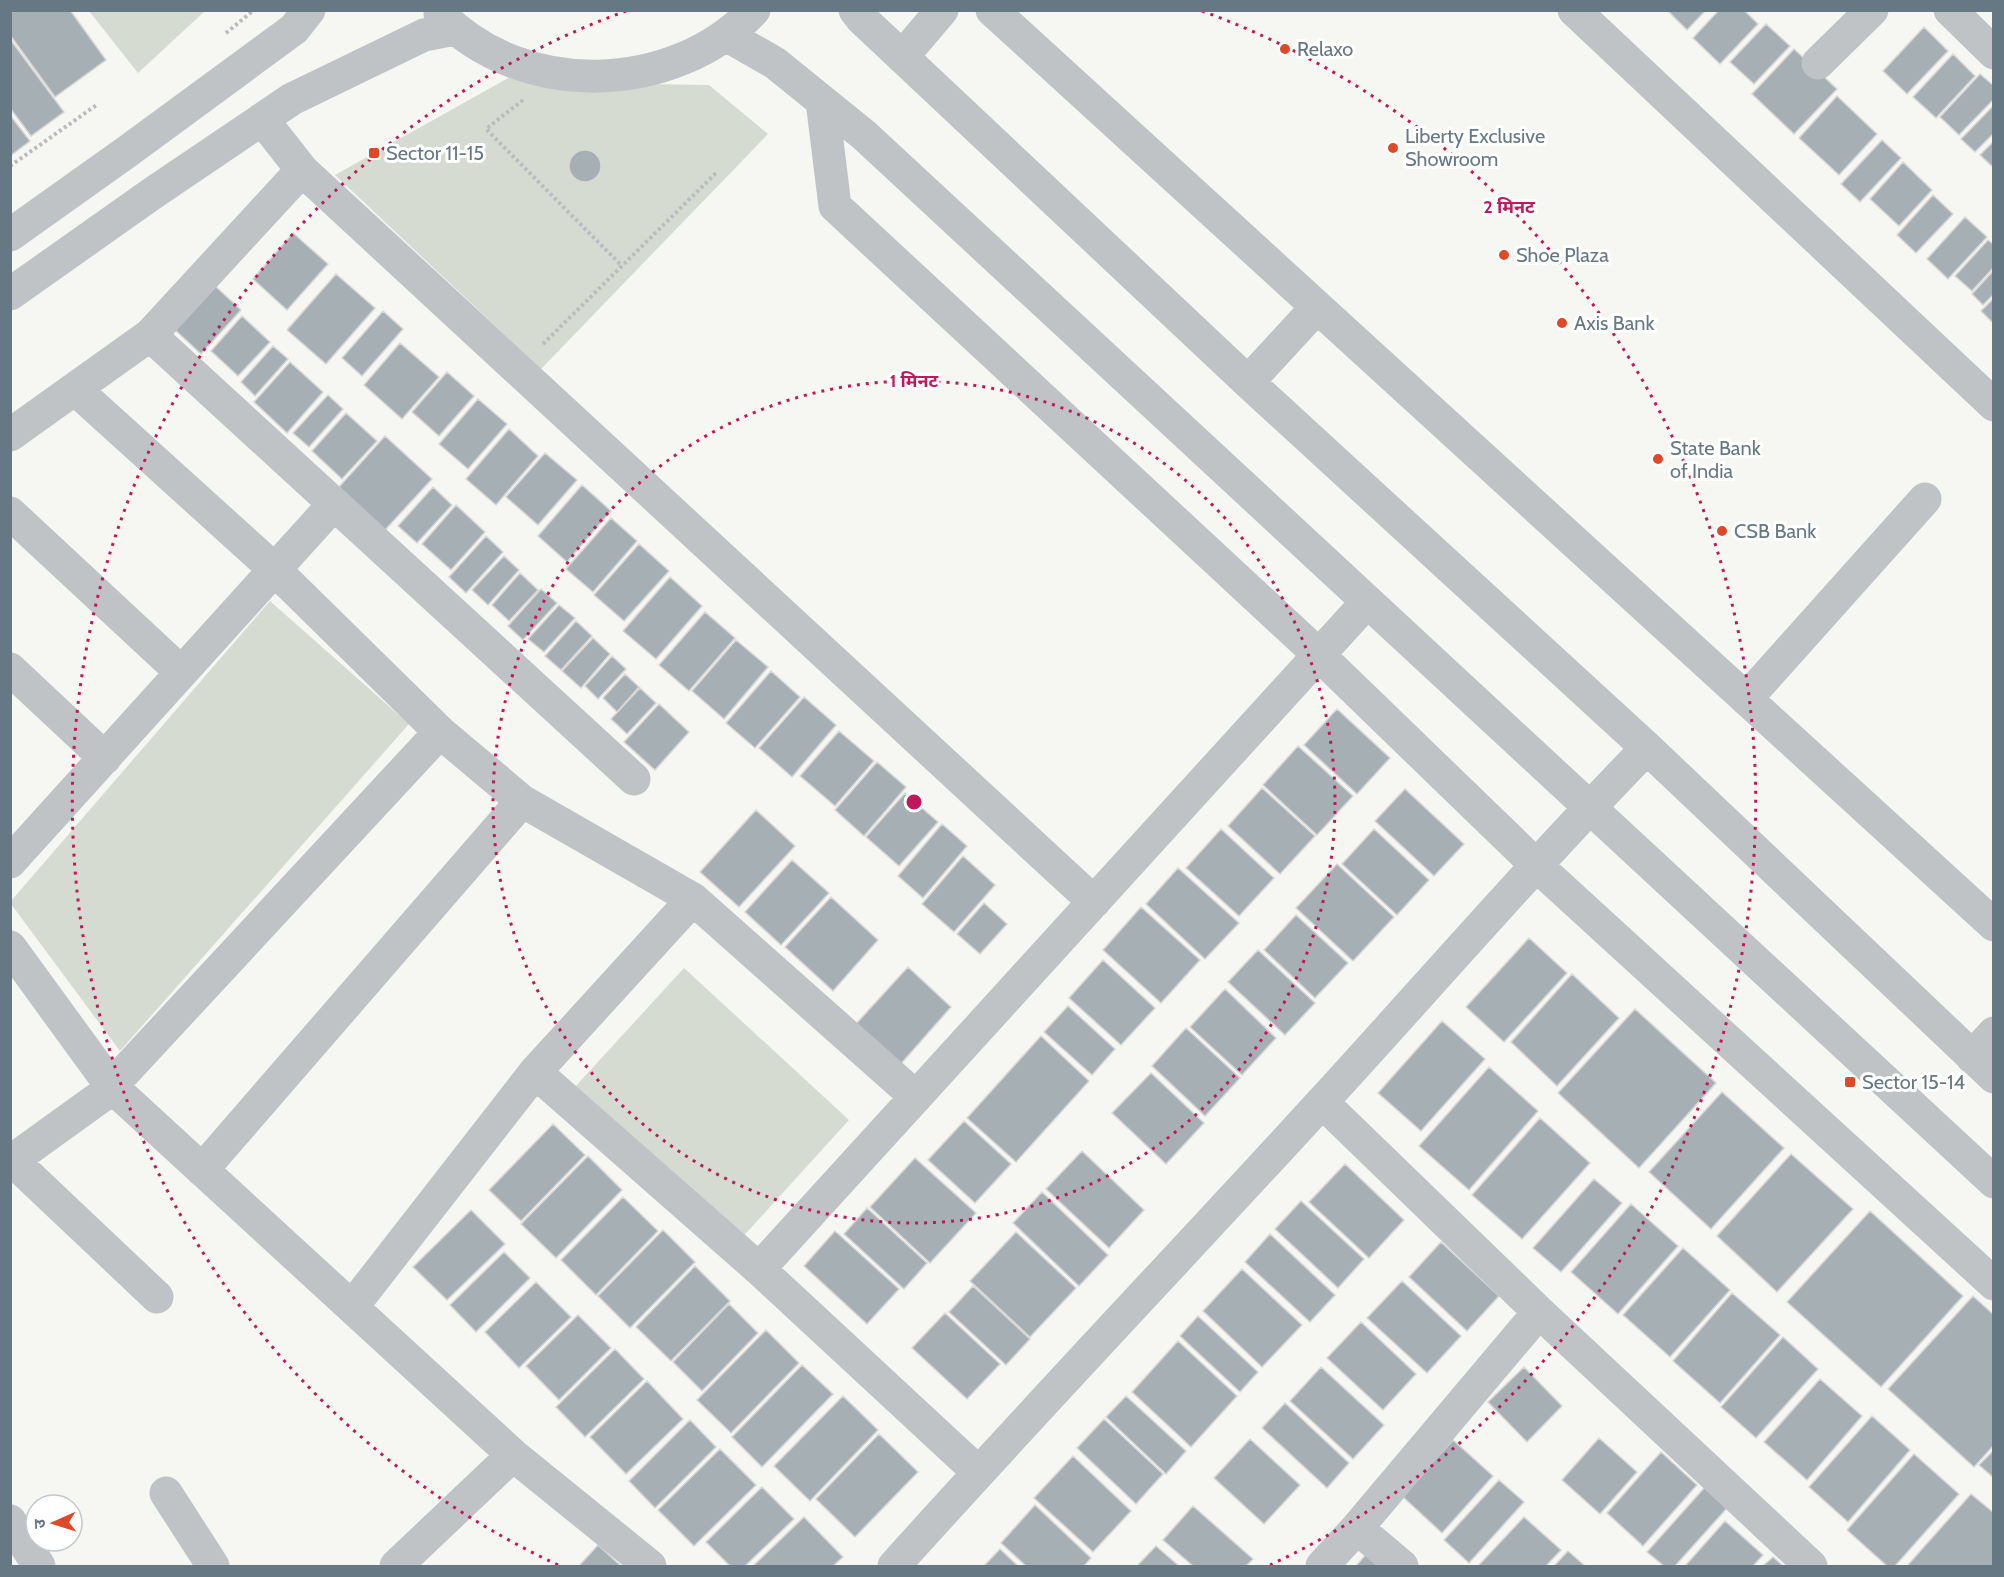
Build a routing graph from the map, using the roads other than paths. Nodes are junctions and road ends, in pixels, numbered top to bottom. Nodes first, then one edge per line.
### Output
1 (309, 10) edge
2 (754, 10) edge
3 (855, 10) edge
4 (942, 10) edge
5 (992, 10) edge
6 (1574, 10) edge
7 (1872, 10) edge
8 (1950, 10) edge
9 (447, 20) edge
10 (726, 35) junction
11 (1994, 53) edge
12 (902, 57) junction
13 (1818, 63) dead end
14 (822, 101) junction
15 (262, 119) junction
16 (302, 170) junction
17 (10, 235) edge
18 (10, 294) edge
19 (1317, 307) junction
20 (150, 335) junction
21 (1248, 382) junction
22 (75, 389) junction
23 (1994, 405) edge
24 (10, 435) edge
25 (1925, 499) dead end
26 (334, 504) junction
27 (10, 513) edge
28 (274, 568) junction
29 (1367, 602) junction
30 (1320, 656) junction
31 (181, 672) junction
32 (16, 686) edge
33 (1746, 699) junction
34 (440, 732) junction
35 (1647, 748) junction
36 (105, 758) junction
37 (634, 779) dead end
38 (522, 801) junction
39 (1589, 807) junction
40 (10, 862) edge
41 (1536, 865) junction
42 (693, 899) junction
43 (1094, 902) junction
44 (1994, 926) edge
45 (10, 947) edge
46 (1994, 1033) edge
47 (1983, 1067) edge
48 (535, 1072) junction
49 (112, 1087) junction
50 (916, 1097) junction
51 (1322, 1102) junction
52 (11, 1160) edge
53 (202, 1170) junction
54 (1994, 1182) edge
55 (759, 1269) junction
56 (1994, 1284) edge
57 (157, 1297) dead end
58 (352, 1307) junction
59 (1539, 1312) junction
60 (513, 1455) junction
61 (978, 1473) junction
62 (166, 1493) dead end
63 (10, 1521) edge
64 (1357, 1528) junction
65 (39, 1566) edge
66 (213, 1566) edge
67 (396, 1566) edge
68 (650, 1566) edge
69 (894, 1566) edge
70 (1322, 1566) edge
71 (1402, 1566) edge
72 (1811, 1566) edge

1 - 17 street
2 - 10 street
3 - 12 street
4 - 12 street
5 - 19 street
6 - 23 street
7 - 13 street
8 - 11 street
9 - 10 street
9 - 15 street
10 - 14 street
12 - 21 street
14 - 29 street
14 - 30 street
15 - 16 street
15 - 18 street
16 - 20 street
16 - 43 street
19 - 21 street
19 - 33 street
20 - 22 street
20 - 26 street
21 - 35 street
22 - 24 street
22 - 28 street
25 - 33 street
26 - 28 street
26 - 37 street
27 - 31 street
28 - 31 street
28 - 34 street
29 - 30 street
29 - 39 street
30 - 41 street
30 - 43 street
31 - 36 street
32 - 36 street
33 - 44 street
34 - 38 street
34 - 49 street
35 - 39 street
35 - 47 street
36 - 40 street
38 - 42 street
38 - 53 street
39 - 41 street
39 - 54 street
41 - 51 street
41 - 56 street
42 - 48 street
42 - 50 street
43 - 50 street
45 - 49 street
46 - 47 street
48 - 55 street
48 - 58 street
49 - 52 street
49 - 53 street
50 - 55 street
51 - 59 street
51 - 61 street
52 - 57 street
53 - 58 street
55 - 61 street
58 - 60 street
59 - 64 street
59 - 72 street
60 - 67 street
60 - 68 street
61 - 69 street
62 - 66 street
63 - 65 street
64 - 70 street
64 - 71 street

